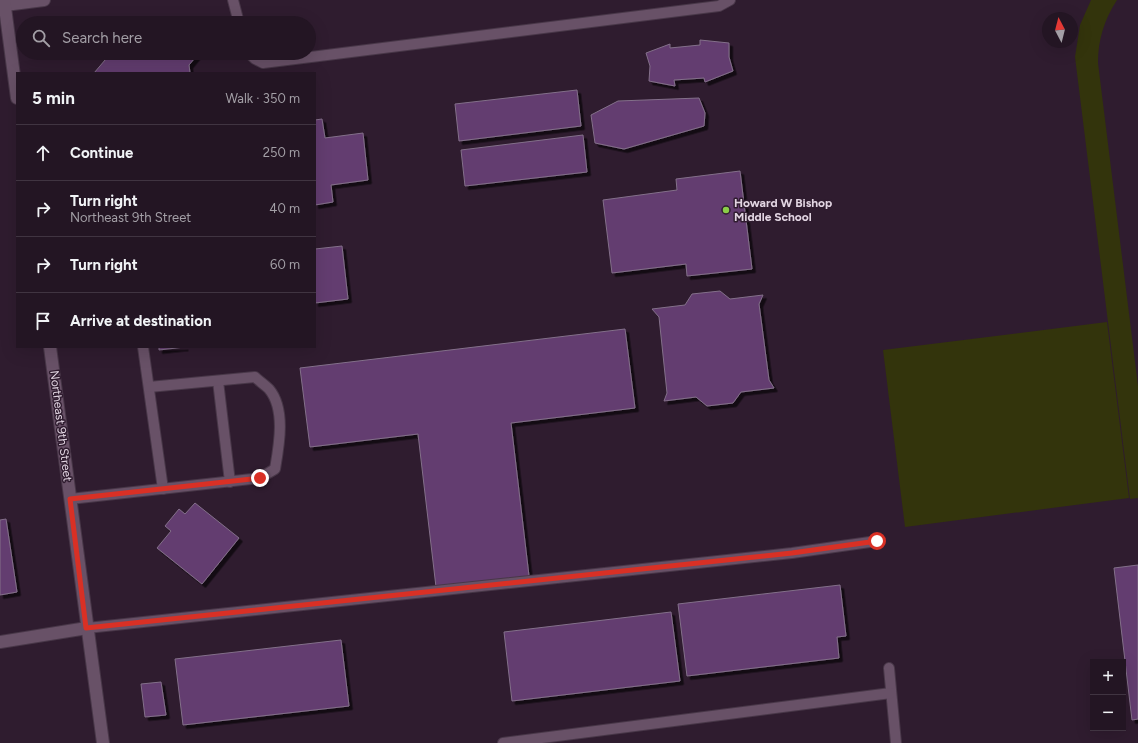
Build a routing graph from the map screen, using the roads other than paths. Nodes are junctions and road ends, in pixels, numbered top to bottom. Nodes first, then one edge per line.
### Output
1 (44, 0) edge
2 (233, 0) edge
3 (730, 0) edge
4 (4, 2) edge
5 (237, 16) edge
6 (316, 56) edge
7 (257, 60) edge
8 (287, 60) edge
9 (16, 91) edge
10 (50, 348) edge
11 (143, 348) edge
12 (218, 381) junction
13 (149, 387) junction
14 (230, 482) junction
15 (163, 489) junction
16 (70, 499) junction
17 (877, 541) dead end
18 (86, 628) junction
19 (0, 642) edge
20 (889, 668) dead end
21 (891, 693) junction
22 (103, 743) edge
23 (503, 743) edge
24 (896, 743) edge

1 - 4 street
2 - 5 lane
3 - 6 lane
4 - 9 street
7 - 8 lane
10 - 16 street, Northeast 9th Street
11 - 13 lane
12 - 13 lane
12 - 14 lane
12 - 14 lane
13 - 15 lane
14 - 15 lane
15 - 16 lane
16 - 18 street, Northeast 9th Street
17 - 18 lane
18 - 19 street
18 - 22 street, Northeast 9th Street
20 - 21 lane
21 - 23 lane
21 - 24 lane

